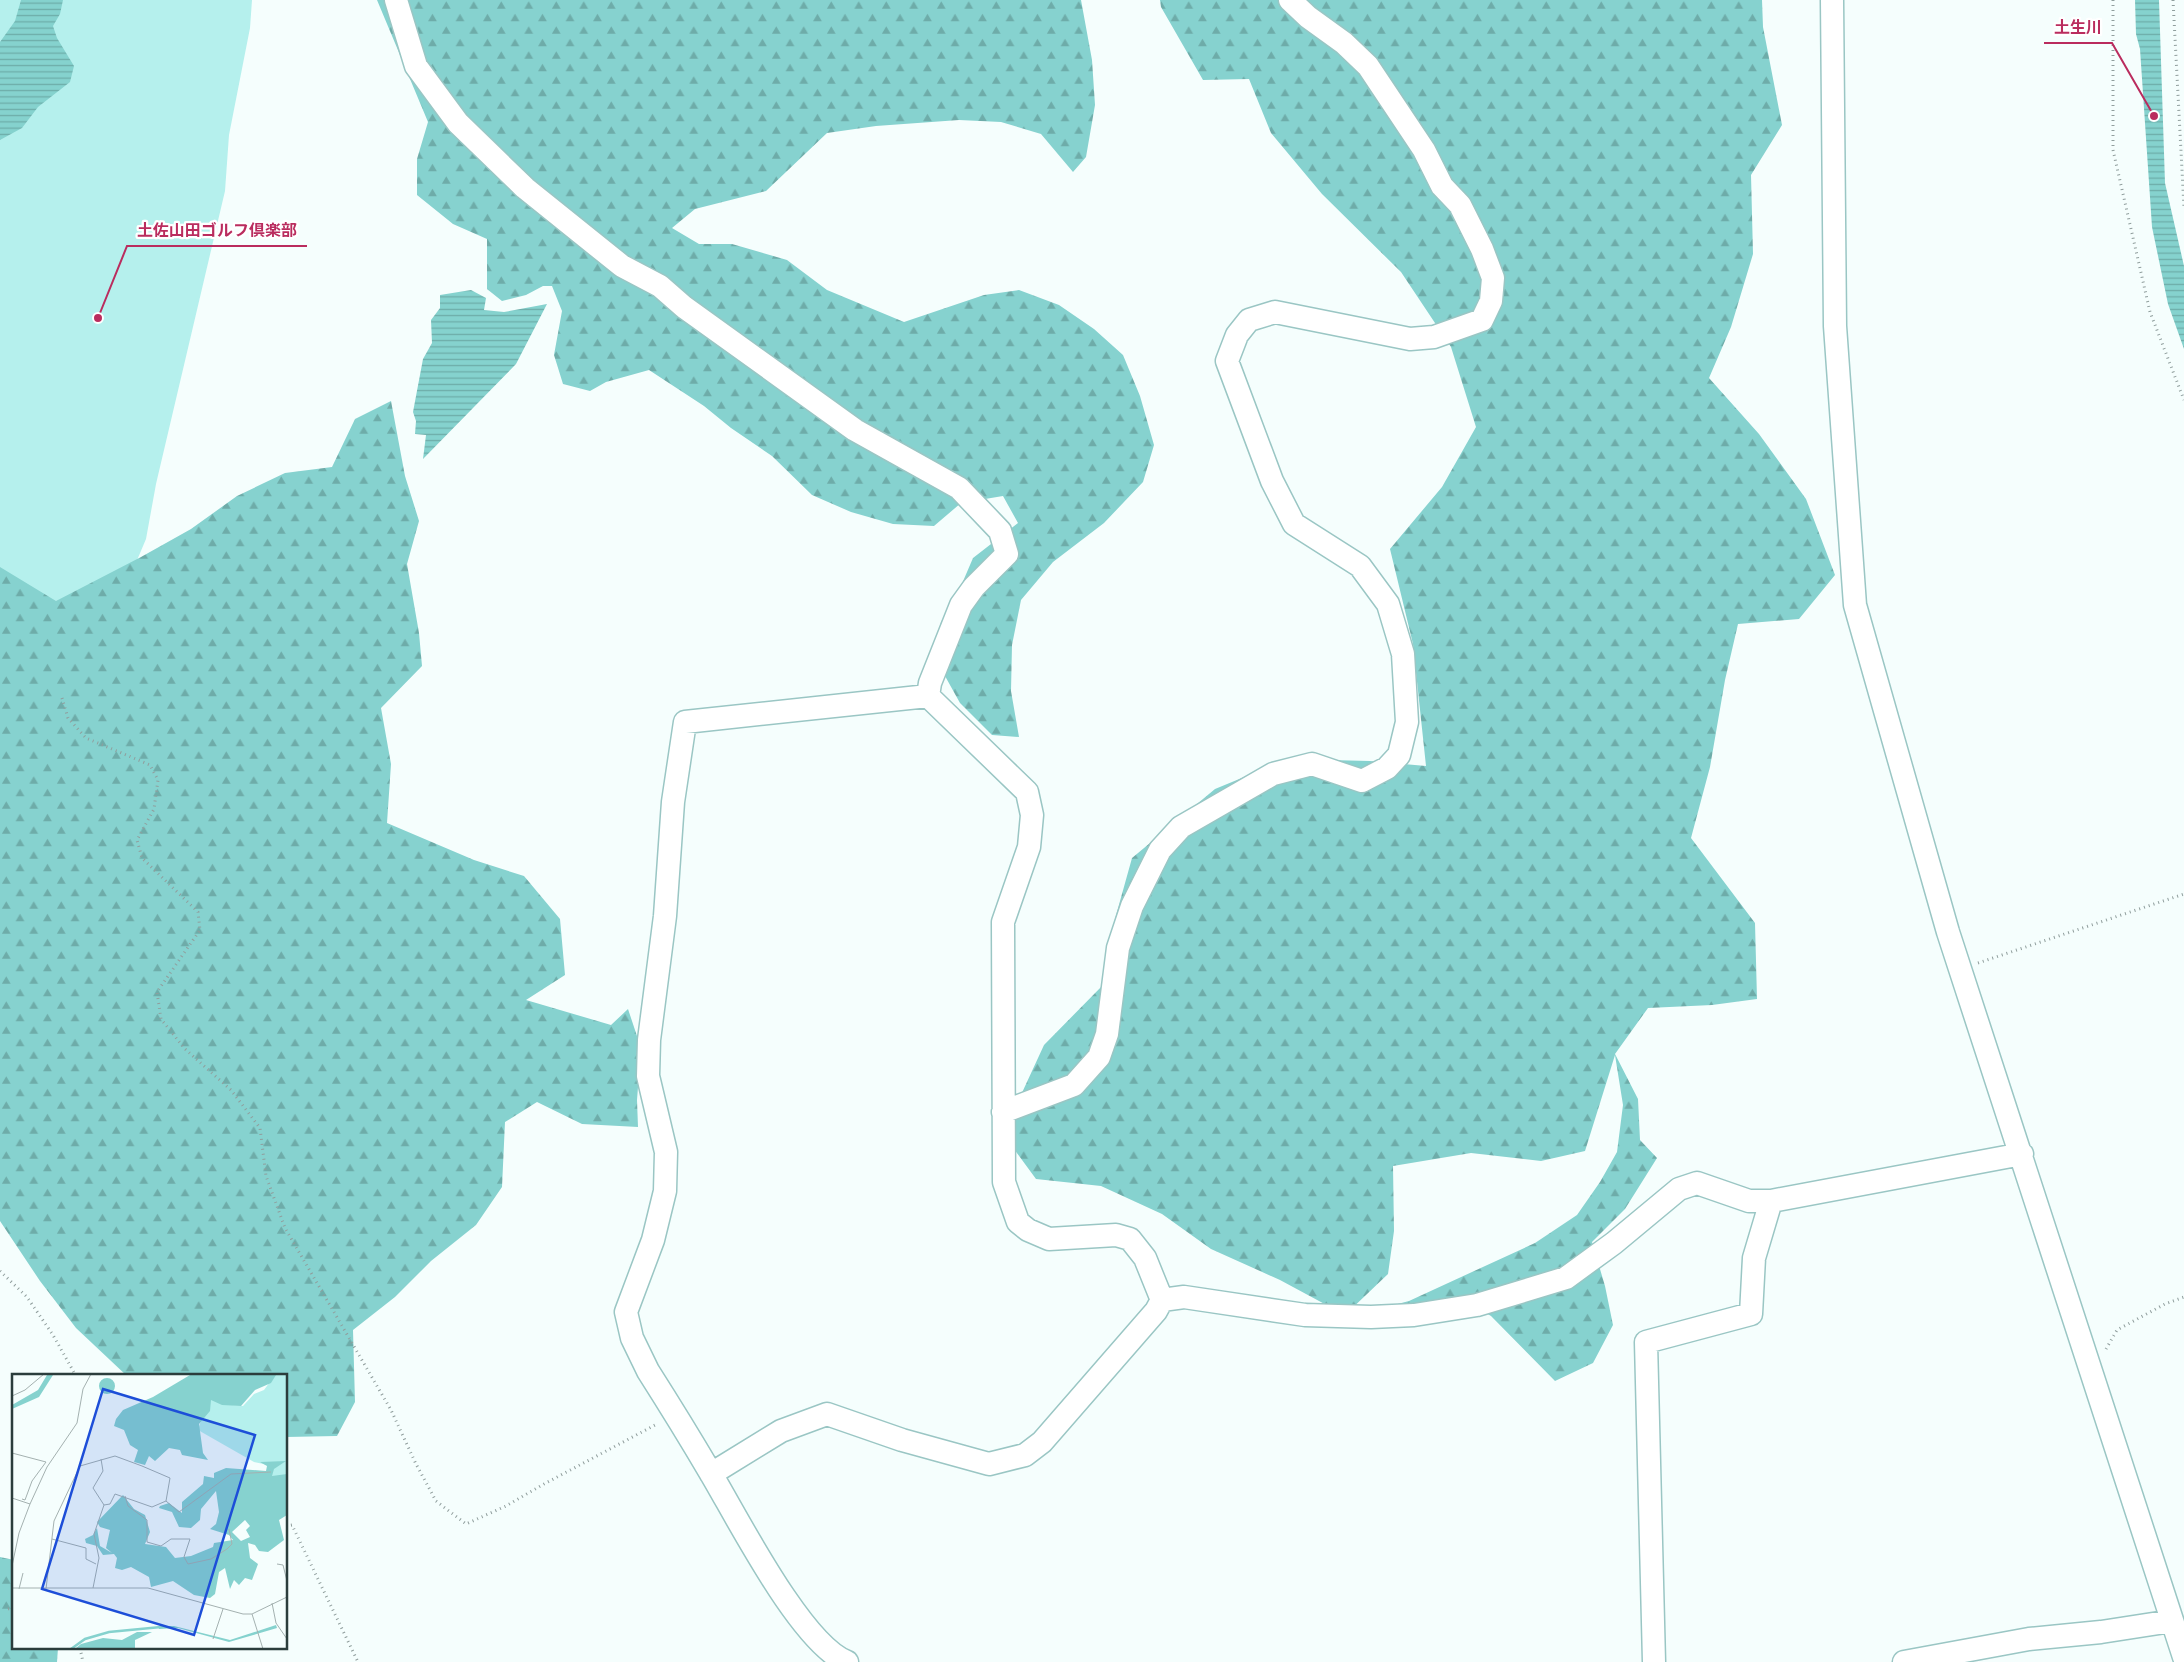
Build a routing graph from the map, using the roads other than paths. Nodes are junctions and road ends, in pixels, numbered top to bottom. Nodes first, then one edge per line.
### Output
1 (396, 0) edge
2 (1290, 0) edge
3 (1832, 0) edge
4 (928, 696) junction
5 (1003, 1112) junction
6 (2022, 1154) junction
7 (1771, 1202) junction
8 (1162, 1300) junction
9 (711, 1474) junction
10 (2172, 1621) junction
11 (2184, 1657) edge
12 (847, 1662) edge
13 (1654, 1662) edge
14 (1904, 1662) edge

1 - 4 street
2 - 5 street
3 - 6 street
4 - 5 street
4 - 9 street
5 - 8 street
6 - 7 street
6 - 10 street
7 - 8 street
7 - 13 street
8 - 9 street
9 - 12 street
10 - 11 street
10 - 14 street

